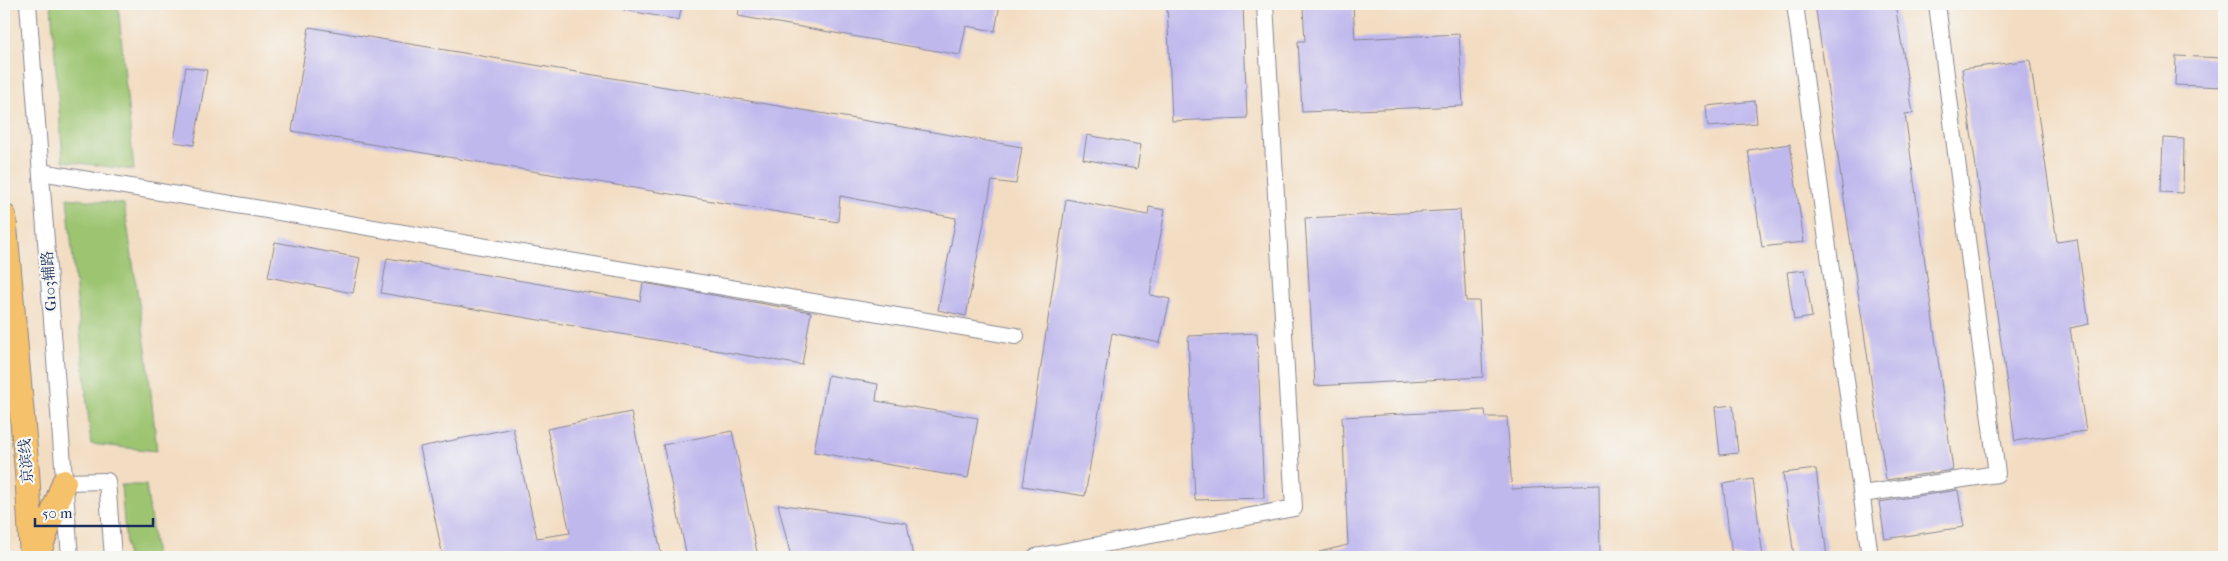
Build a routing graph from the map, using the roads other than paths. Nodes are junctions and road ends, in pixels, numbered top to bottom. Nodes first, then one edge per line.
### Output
1 (28, 4) edge
2 (1265, 4) edge
3 (1795, 4) edge
4 (1937, 4) edge
5 (41, 172) junction
6 (4, 216) edge
7 (1016, 336) dead end
8 (64, 482) junction
9 (1862, 494) junction
10 (32, 557) edge
11 (37, 557) edge
12 (70, 557) edge
13 (113, 557) edge
14 (1035, 557) edge
15 (1870, 557) edge

1 - 5 street, G103辅路
2 - 14 street
3 - 9 street
4 - 9 street
5 - 7 street
5 - 8 street, G103辅路
6 - 10 highway, 京滨线
8 - 11 highway
8 - 12 street, G103辅路
8 - 13 street
9 - 15 street

